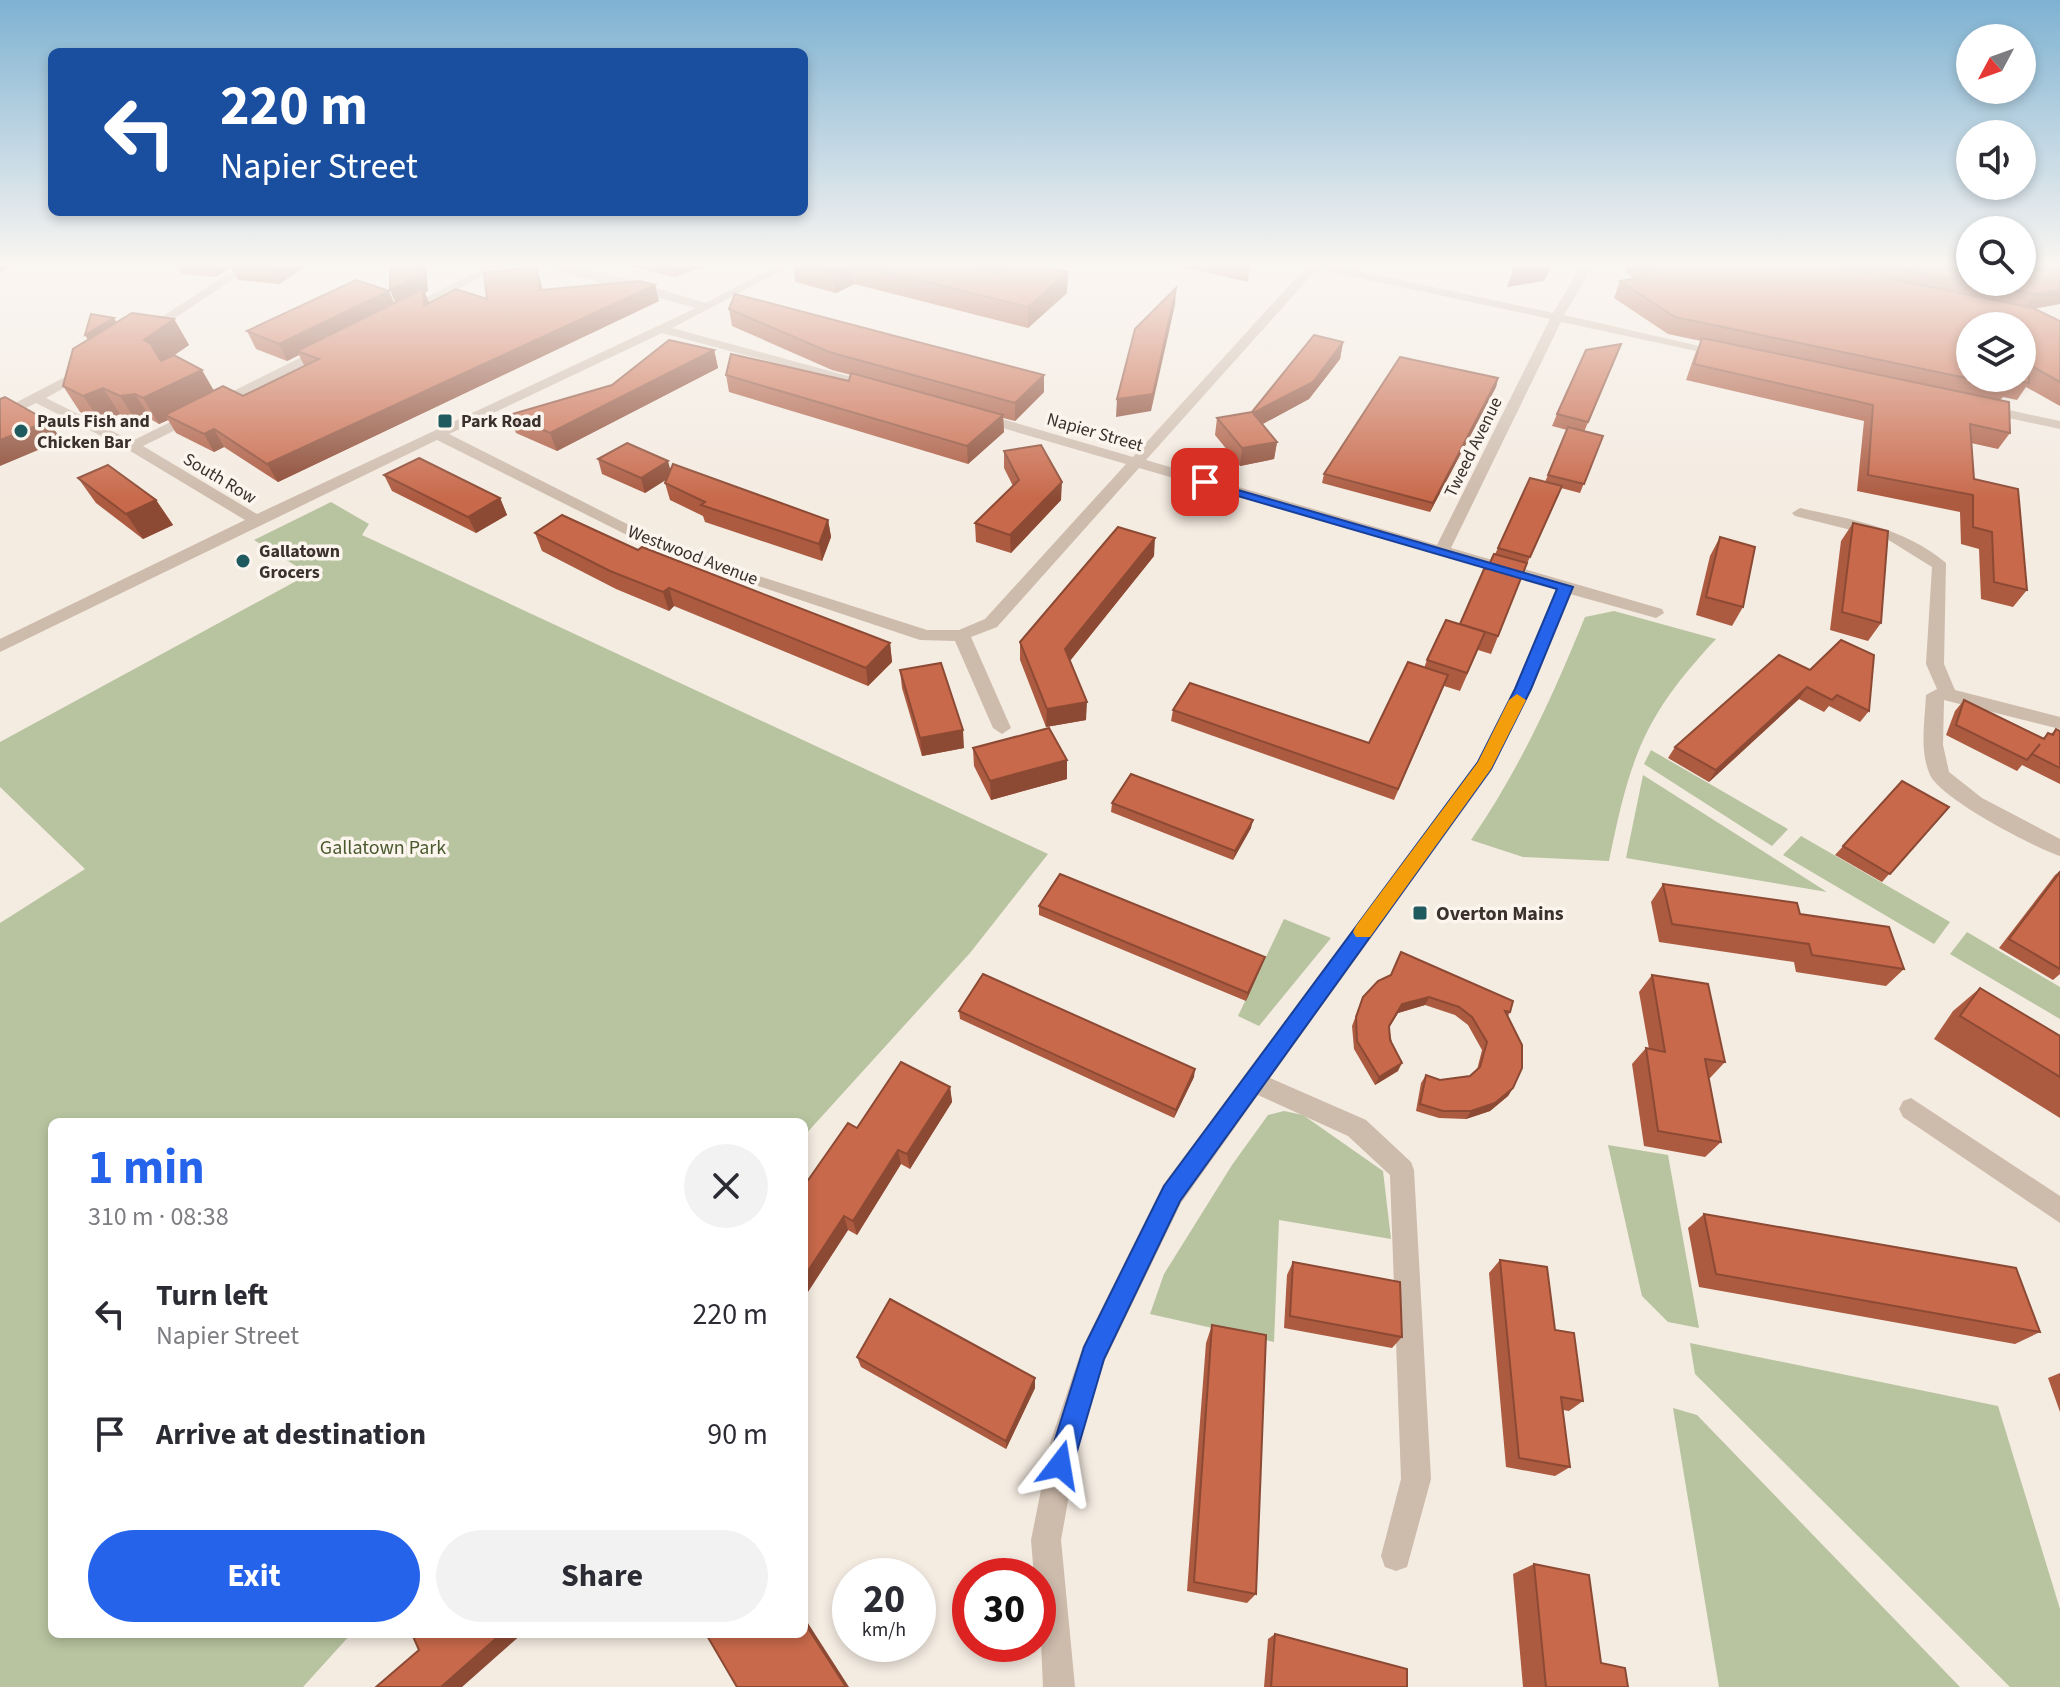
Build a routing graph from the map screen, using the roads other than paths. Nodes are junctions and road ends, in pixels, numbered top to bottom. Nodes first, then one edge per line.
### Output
1 (634, 342) edge
2 (708, 342) edge
3 (1242, 342) edge
4 (1545, 342) edge
5 (1673, 342) edge
6 (331, 348) edge
7 (1744, 357) edge
8 (97, 363) edge
9 (895, 393) edge
10 (38, 399) junction
11 (1972, 406) edge
12 (966, 413) edge
13 (0, 417) edge
14 (2060, 425) edge
15 (439, 435) junction
16 (132, 446) junction
17 (1136, 462) junction
18 (1800, 513) dead end
19 (256, 520) junction
20 (1442, 551) junction
21 (1565, 587) junction
22 (1656, 613) dead end
23 (961, 635) junction
24 (0, 646) edge
25 (1948, 694) junction
26 (2060, 723) edge
27 (1002, 728) dead end
28 (2060, 848) edge
29 (1253, 1082) junction
30 (1911, 1109) dead end
31 (2060, 1211) edge
32 (1396, 1556) dead end
33 (1059, 1687) edge

1 - 15 street
2 - 9 street
3 - 17 street, Westwood Avenue
4 - 20 street, Tweed Avenue
5 - 7 street
6 - 16 street
8 - 10 street
10 - 13 street
10 - 16 street, South Row
11 - 14 street
12 - 17 street, Napier Street
15 - 19 street
15 - 23 street, Westwood Avenue
16 - 19 street, South Row
17 - 20 street, Napier Street
17 - 23 street, Westwood Avenue
18 - 25 street
19 - 24 street
20 - 21 street, Napier Street
21 - 22 street, Napier Street
21 - 29 street
23 - 27 street
25 - 26 street
25 - 28 street
29 - 32 street
29 - 33 street
30 - 31 street

